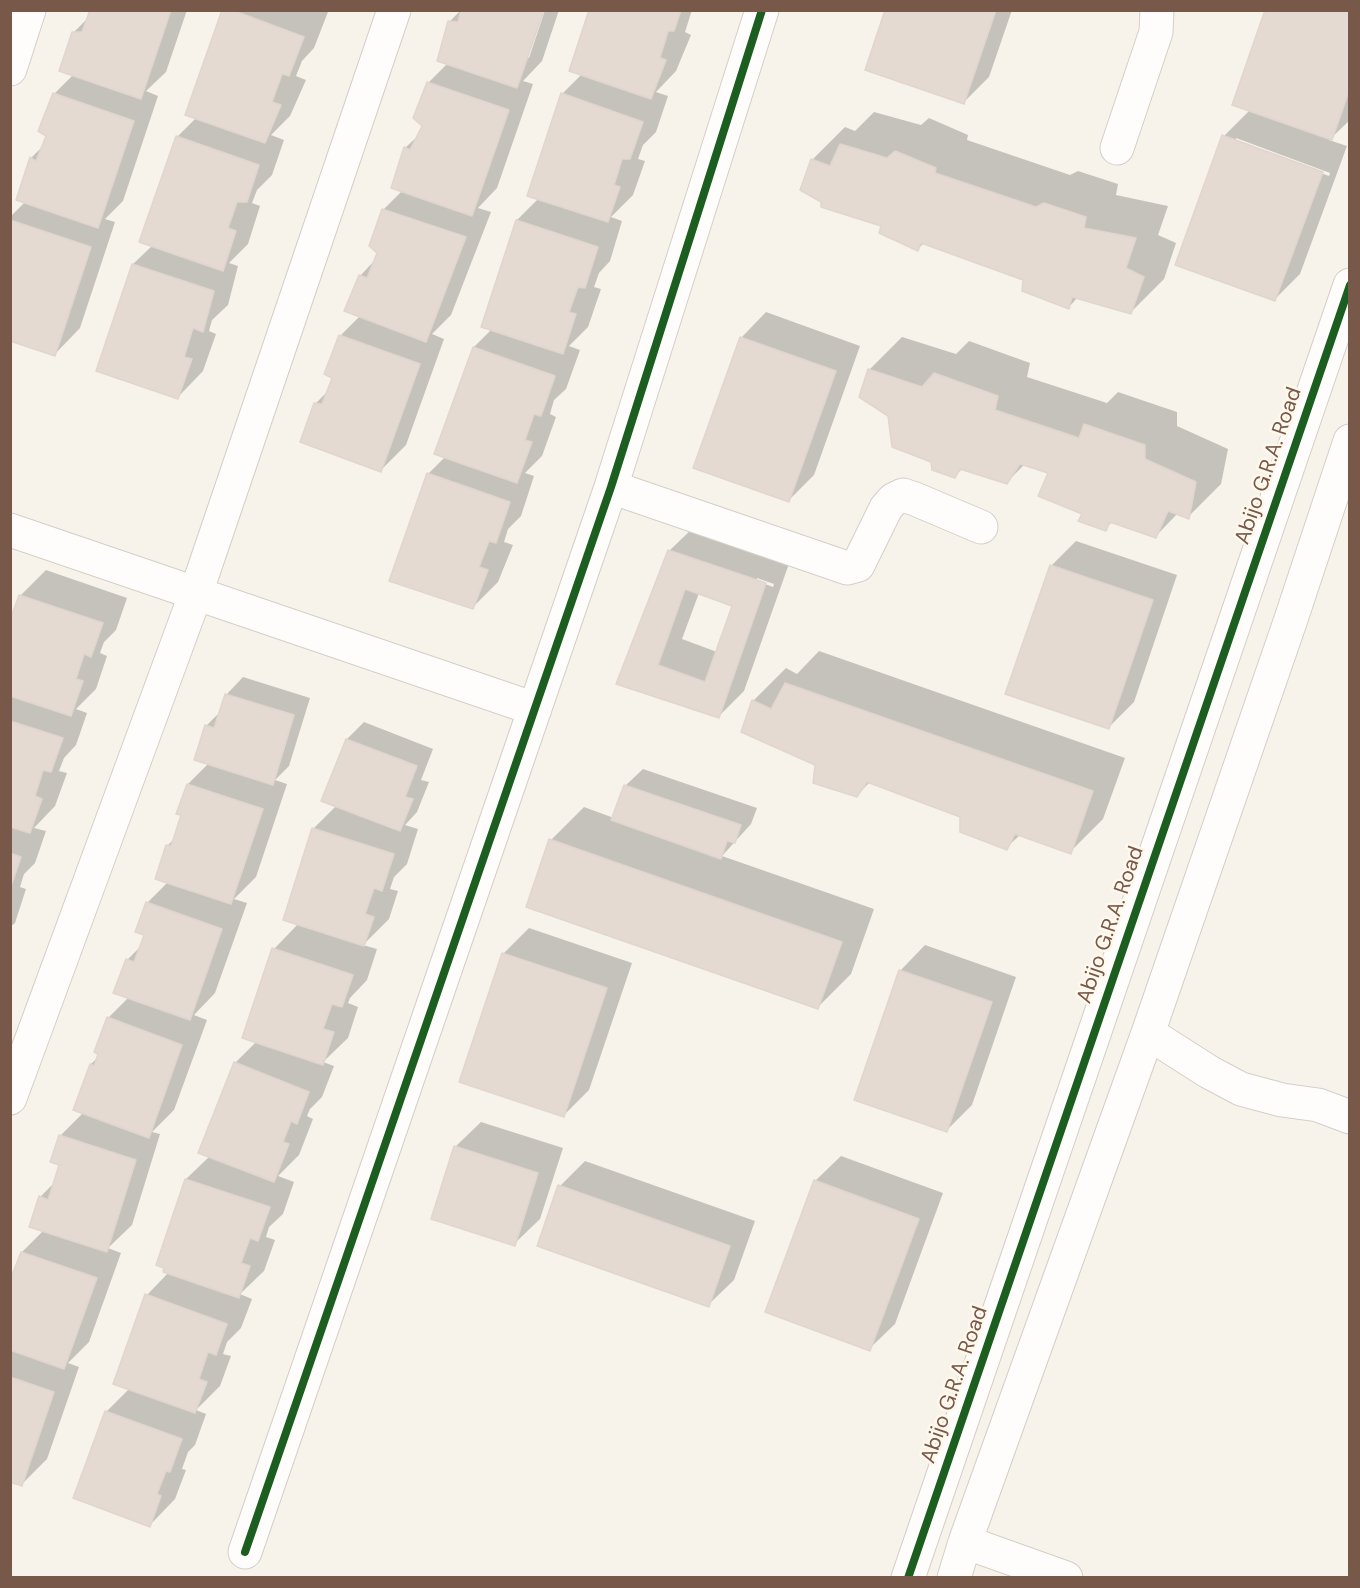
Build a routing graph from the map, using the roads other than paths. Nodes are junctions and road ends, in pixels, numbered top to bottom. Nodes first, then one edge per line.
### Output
1 (29, 10) edge
2 (394, 10) edge
3 (762, 10) edge
4 (1157, 10) edge
5 (10, 69) edge
6 (1117, 148) dead end
7 (1350, 285) edge
8 (1350, 441) edge
9 (611, 487) junction
10 (981, 527) dead end
11 (10, 530) edge
12 (196, 593) junction
13 (535, 709) junction
14 (1148, 1033) junction
15 (10, 1098) edge
16 (1350, 1117) edge
17 (965, 1542) junction
18 (245, 1552) dead end
19 (908, 1578) edge
20 (954, 1578) edge
21 (1066, 1578) edge

1 - 5 street
2 - 12 street
3 - 9 street
4 - 6 street
7 - 19 street, Abijo G.R.A. Road
8 - 14 street
9 - 10 street
9 - 13 street
11 - 12 street
12 - 13 street
12 - 15 street
13 - 18 street
14 - 16 street
14 - 17 street
17 - 20 street
17 - 21 street

